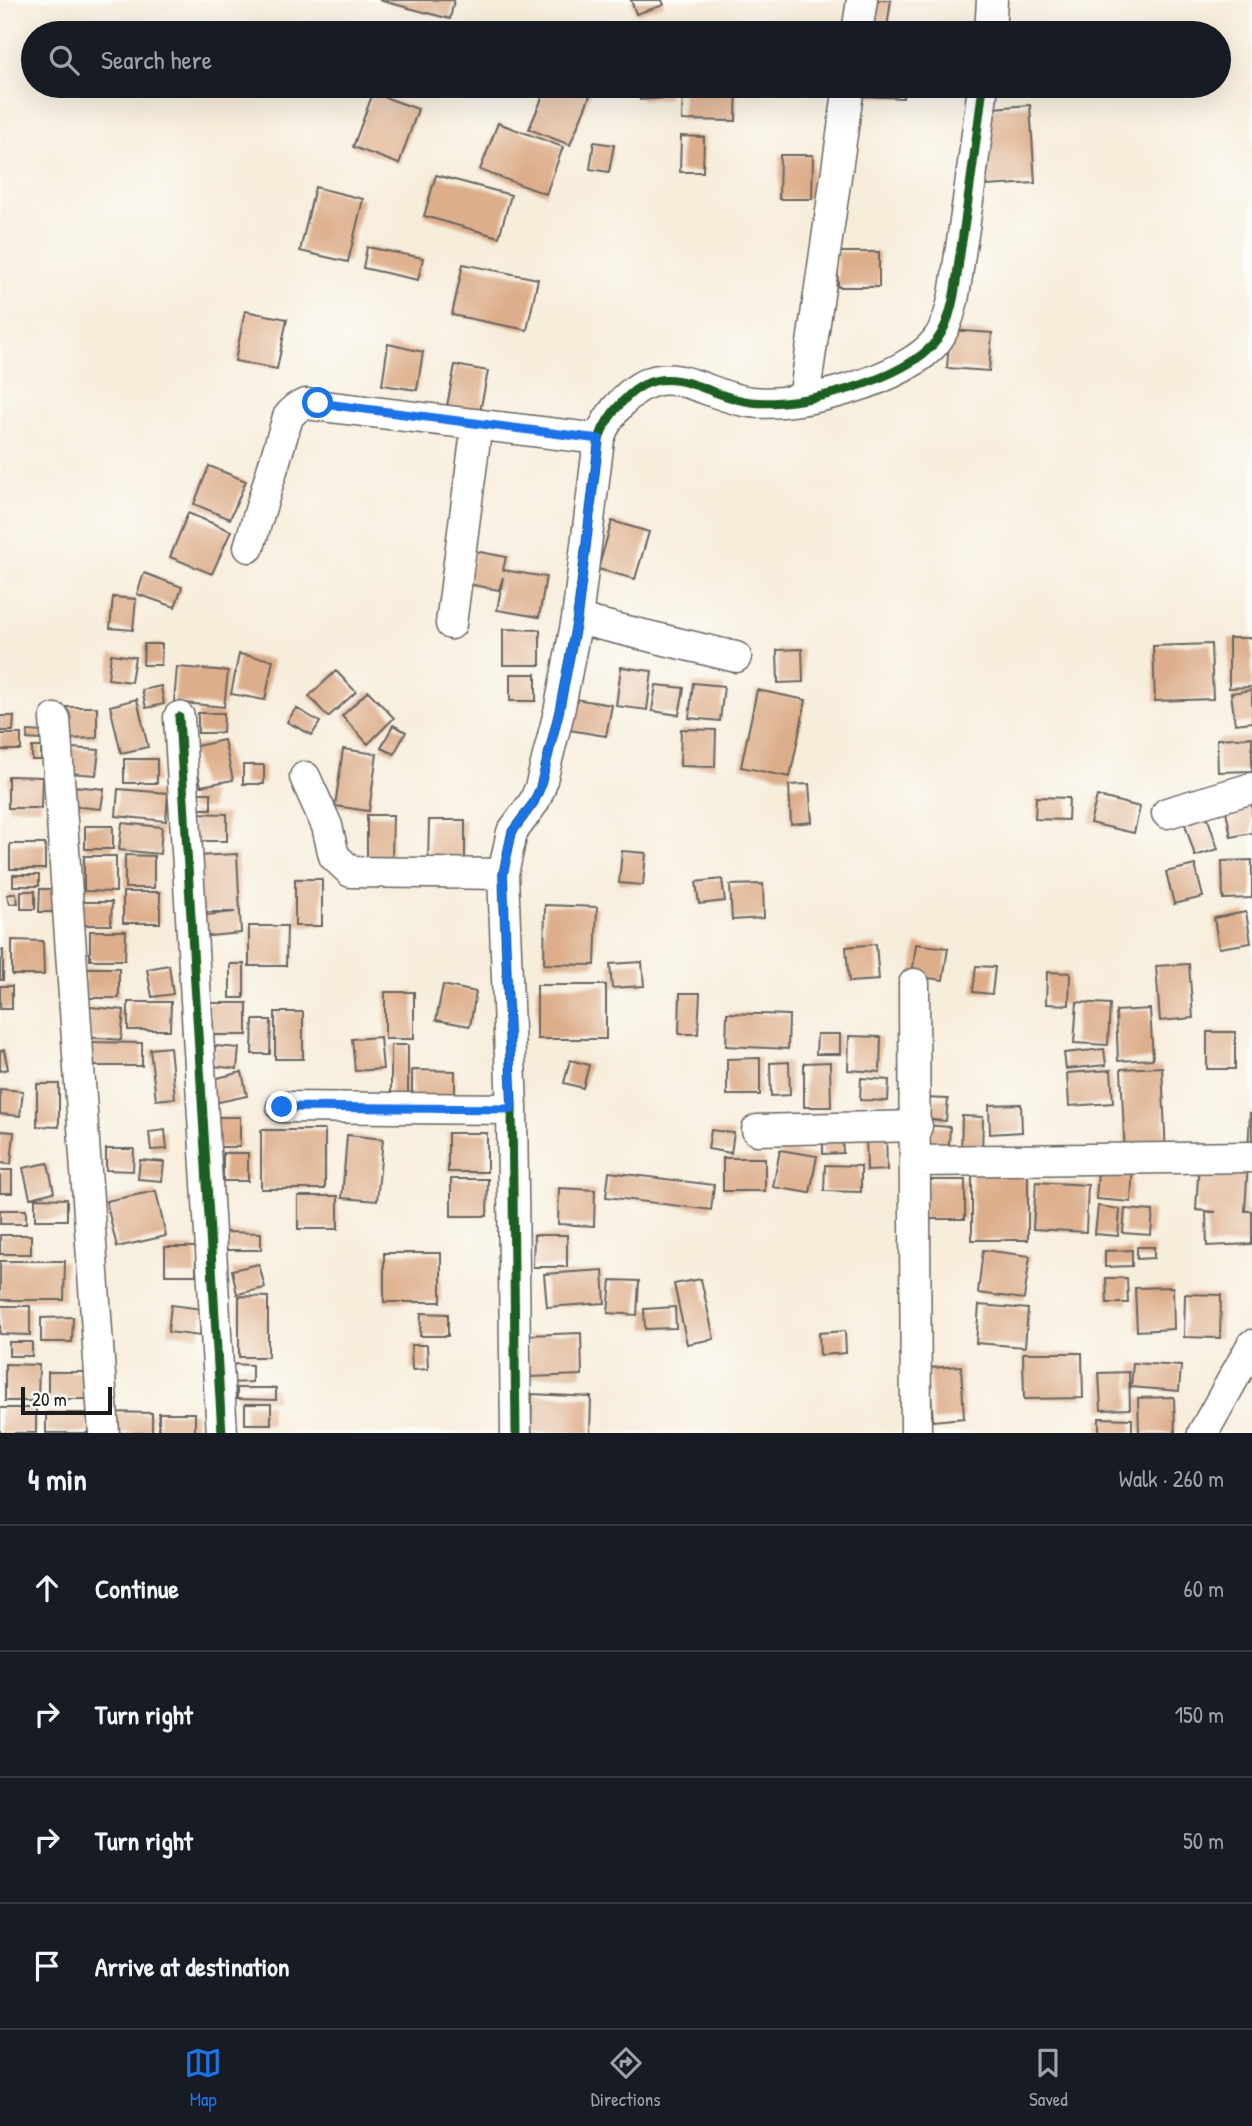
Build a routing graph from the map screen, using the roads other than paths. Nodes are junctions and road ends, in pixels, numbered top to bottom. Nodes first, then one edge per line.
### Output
1 (862, 0) edge
2 (992, 0) edge
3 (859, 21) edge
4 (991, 21) edge
5 (847, 98) edge
6 (981, 98) edge
7 (804, 399) junction
8 (477, 424) junction
9 (599, 439) junction
10 (249, 547) dead end
11 (577, 619) junction
12 (451, 624) dead end
13 (736, 657) dead end
14 (179, 717) dead end
15 (55, 719) dead end
16 (305, 777) dead end
17 (1252, 788) edge
18 (1167, 813) dead end
19 (503, 874) junction
20 (914, 984) dead end
21 (282, 1107) dead end
22 (512, 1109) junction
23 (916, 1125) junction
24 (757, 1130) dead end
25 (1252, 1157) edge
26 (917, 1161) junction
27 (1252, 1345) edge
28 (104, 1433) edge
29 (222, 1433) edge
30 (516, 1433) edge
31 (916, 1433) edge
32 (1203, 1433) edge

1 - 3 street
2 - 4 street
5 - 7 street
6 - 7 street
7 - 9 street
8 - 9 street
8 - 10 street
8 - 12 street
9 - 11 street
11 - 13 street
11 - 19 street
14 - 29 street
15 - 28 street
16 - 19 street
17 - 18 street
19 - 22 street
20 - 23 street
21 - 22 street
22 - 30 street
23 - 24 street
23 - 26 street
25 - 26 street
26 - 31 street
27 - 32 street

